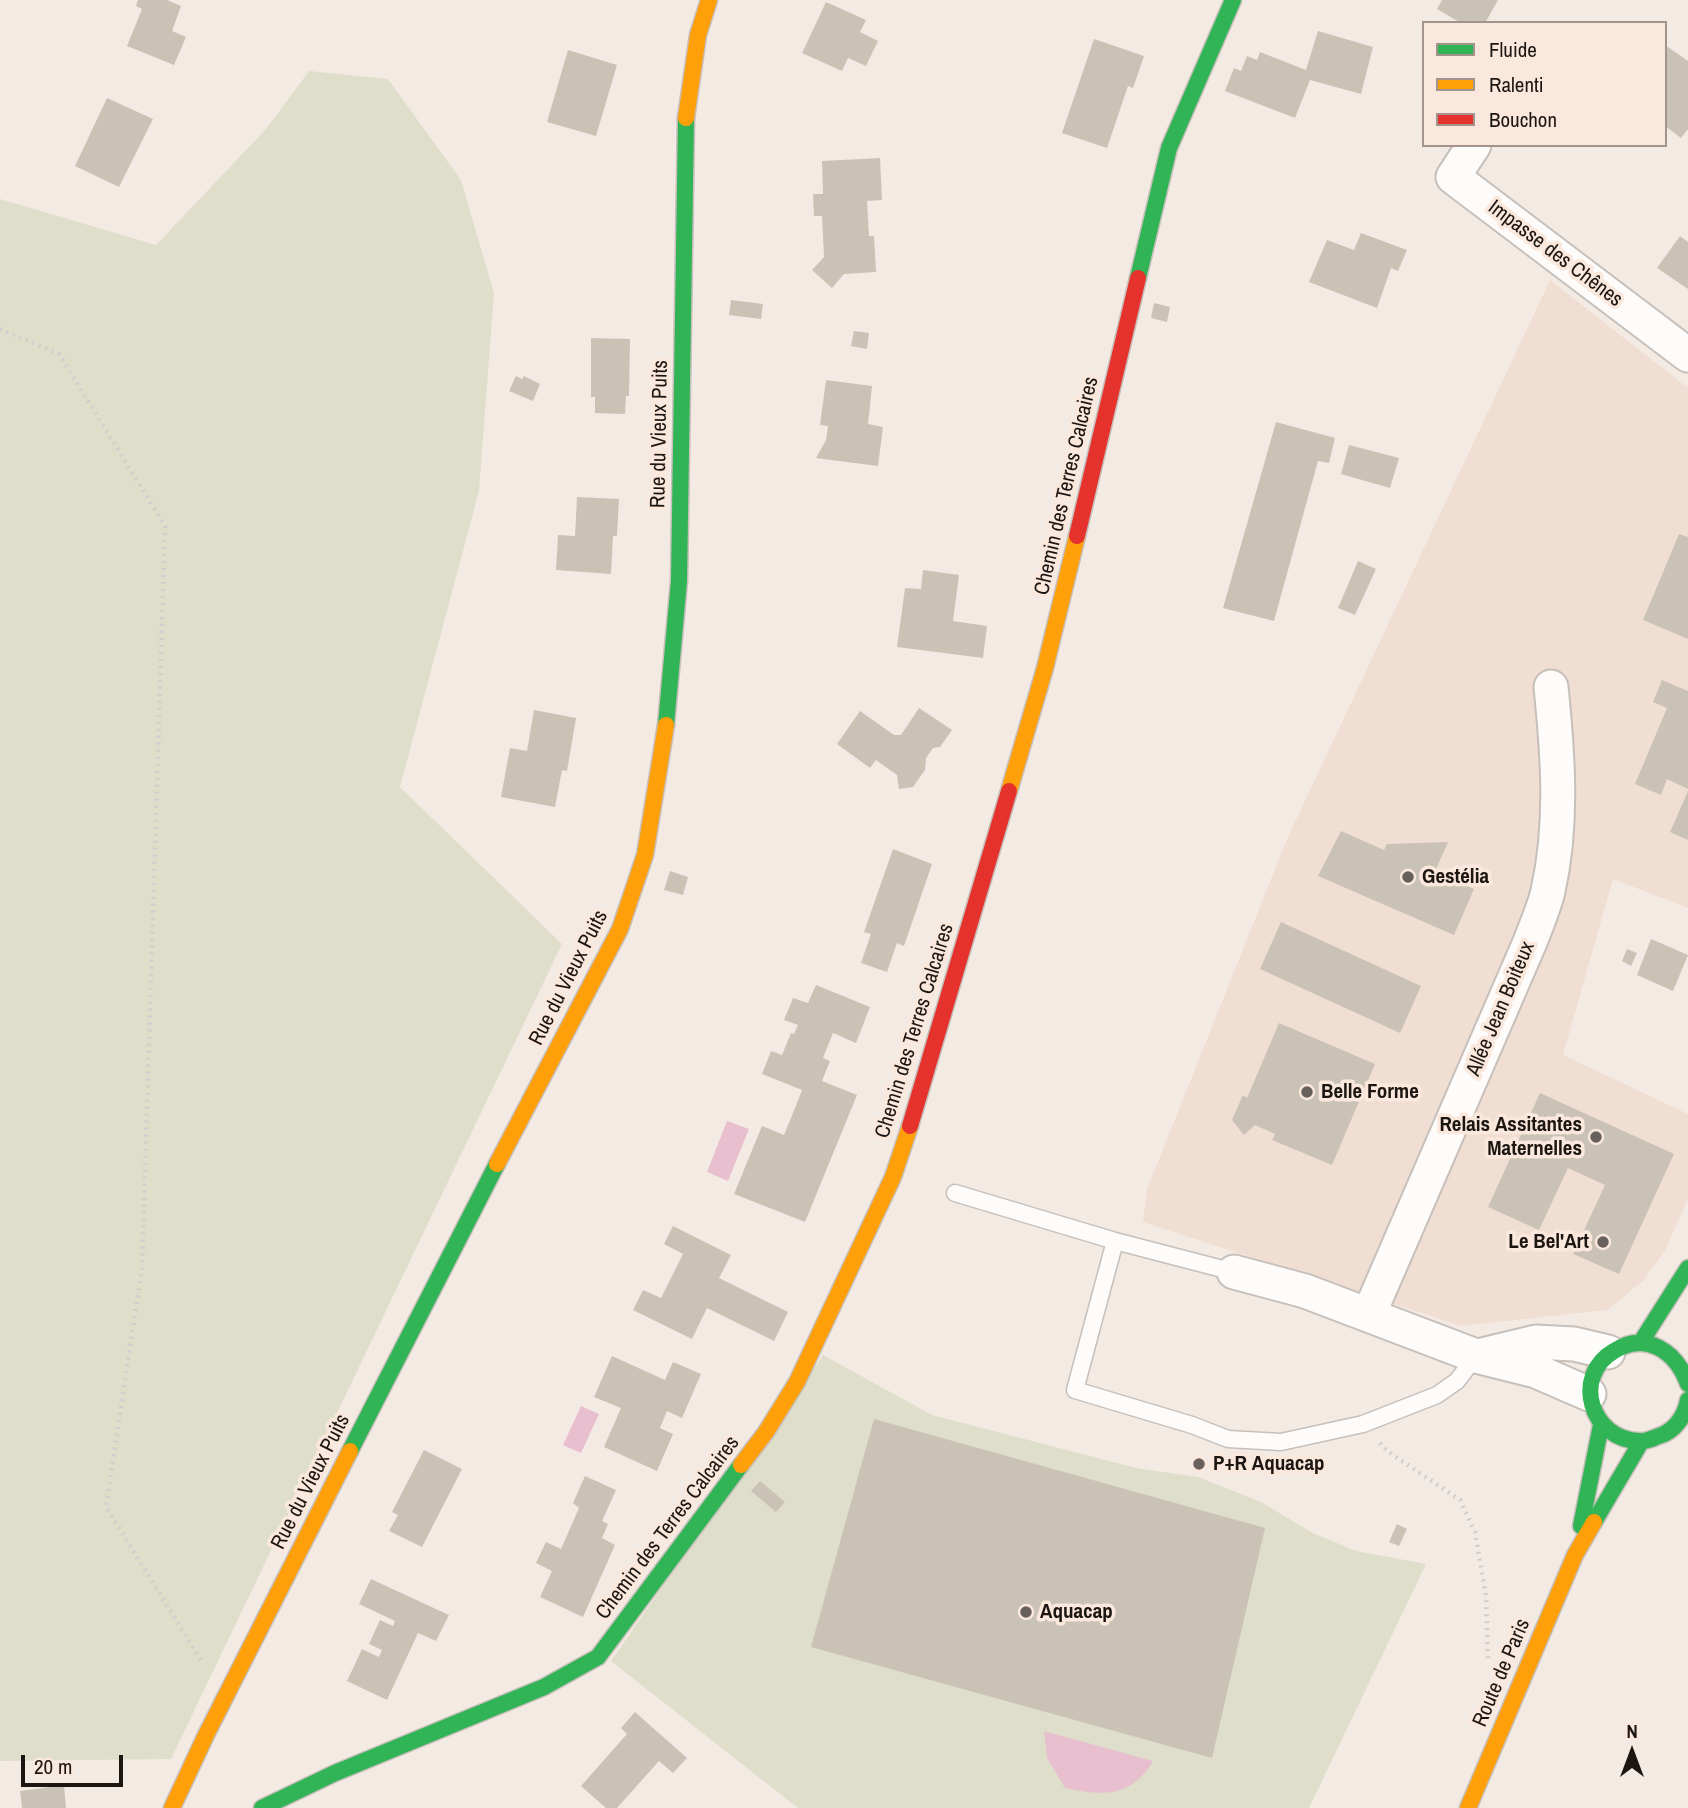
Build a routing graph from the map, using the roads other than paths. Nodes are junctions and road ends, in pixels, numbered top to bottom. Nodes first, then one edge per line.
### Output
1 (709, 0) edge
2 (1233, 0) edge
3 (1473, 147) edge
4 (1688, 355) edge
5 (1552, 687) dead end
6 (955, 1193) dead end
7 (1115, 1241) junction
8 (1688, 1268) edge
9 (1234, 1272) joint
10 (1368, 1314) junction
11 (1641, 1342) junction
12 (1608, 1352) junction
13 (1476, 1356) junction
14 (1688, 1384) edge
15 (1589, 1394) junction
16 (1688, 1400) edge
17 (1601, 1425) junction
18 (1641, 1442) junction
19 (1576, 1555) junction
20 (172, 1808) edge
21 (262, 1808) edge
22 (1468, 1808) edge

1 - 20 street, Rue du Vieux Puits
2 - 21 street, Chemin des Terres Calcaires
3 - 4 street, Impasse des Chênes
5 - 10 street, Allée Jean Boiteux
6 - 7 lane
7 - 9 lane
7 - 13 lane
8 - 11 street
9 - 10 street
10 - 13 street
11 - 12 street
11 - 14 street
12 - 13 street
12 - 15 street
13 - 15 street
15 - 17 street
16 - 18 street
17 - 18 street
17 - 19 street, Route de Paris
18 - 19 street, Route de Paris
19 - 22 street, Route de Paris

